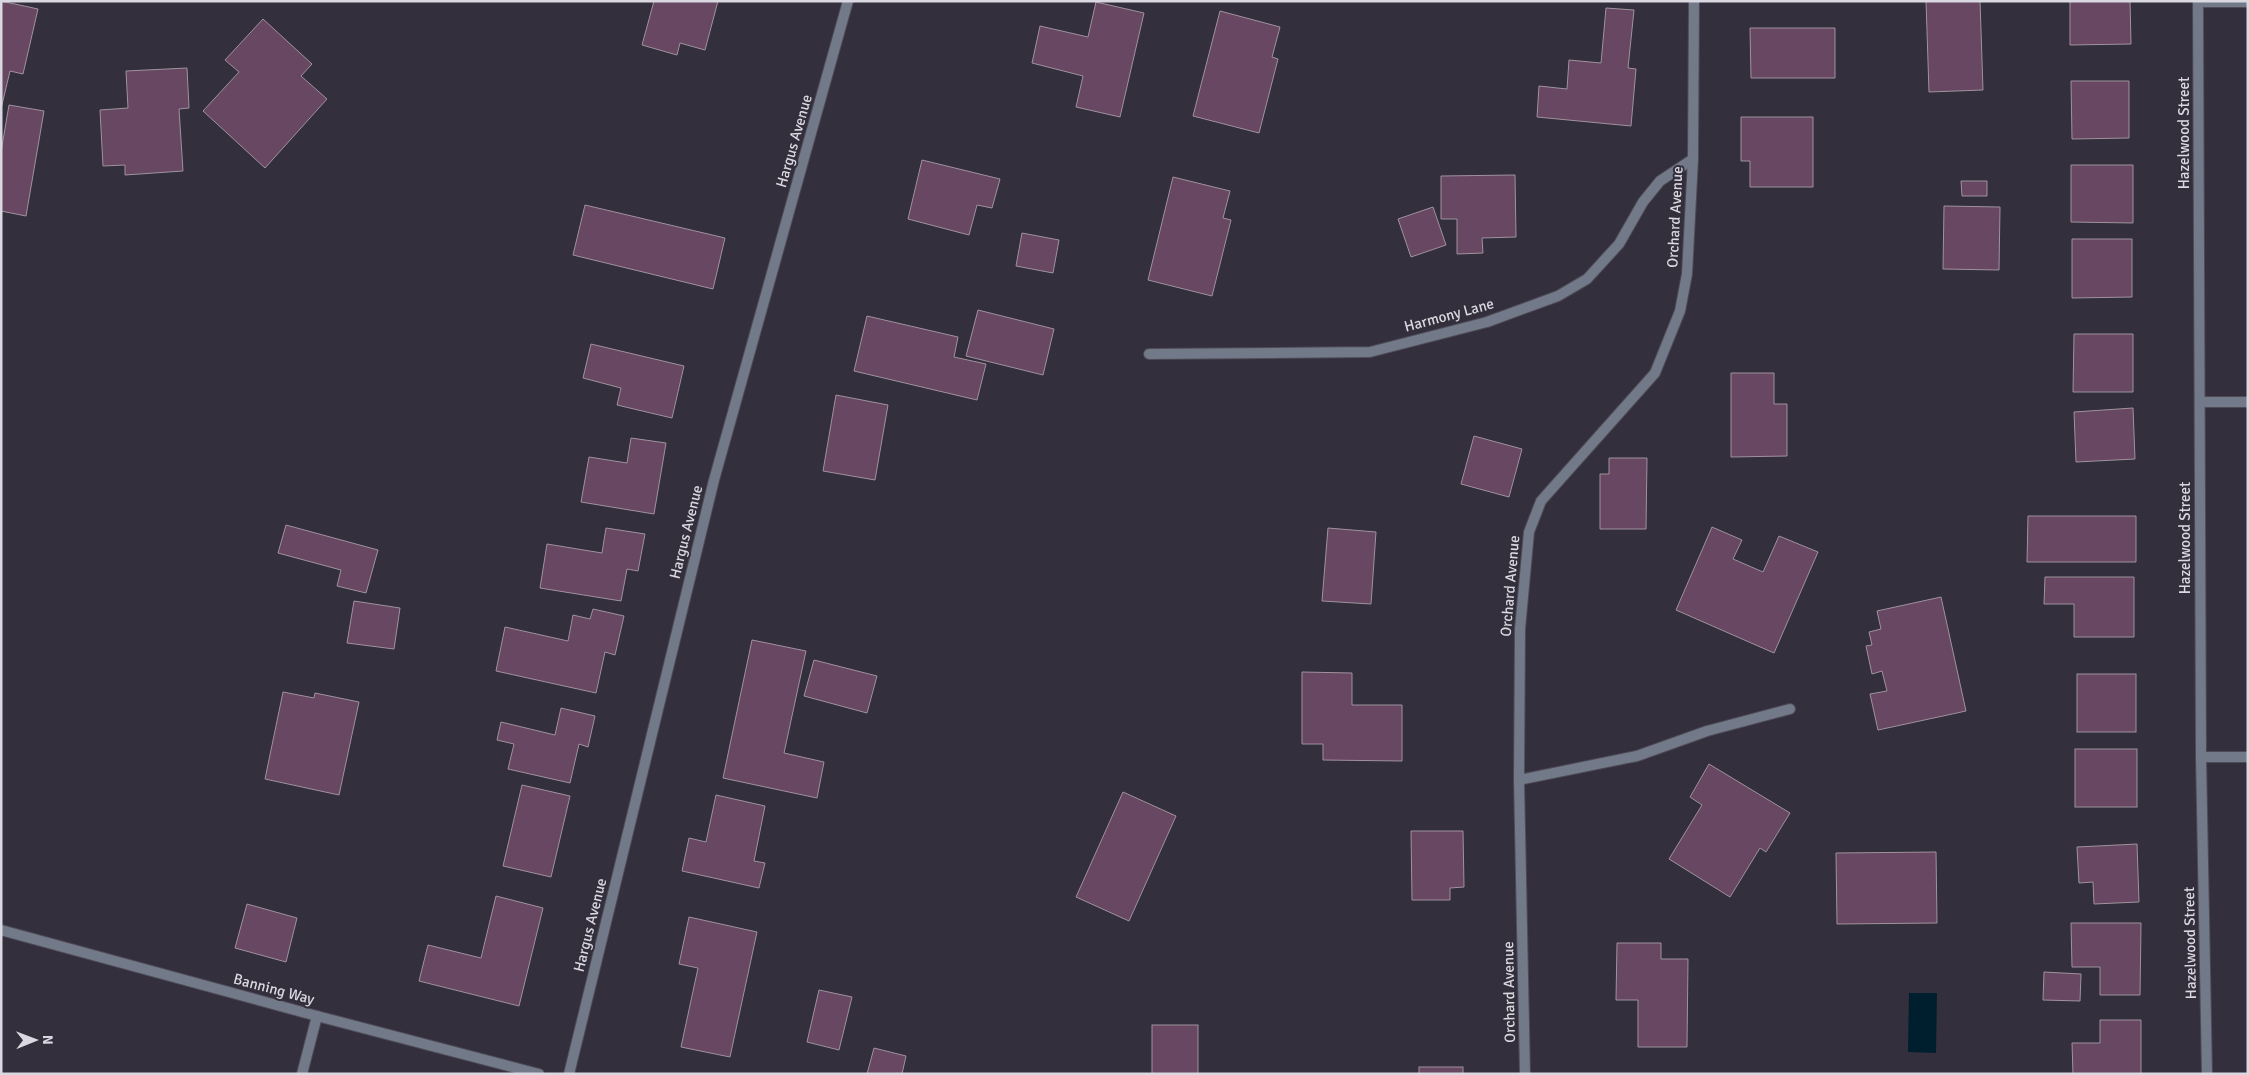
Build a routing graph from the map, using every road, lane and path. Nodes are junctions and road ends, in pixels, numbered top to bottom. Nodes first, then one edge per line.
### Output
1 (848, 1) edge
2 (1694, 1) edge
3 (2198, 2) edge
4 (2248, 2) edge
5 (1693, 159) junction
6 (1150, 354) dead end
7 (2200, 402) junction
8 (2248, 402) edge
9 (1790, 709) dead end
10 (2201, 757) junction
11 (2248, 757) edge
12 (1520, 780) junction
13 (1, 930) edge
14 (317, 1016) junction
15 (302, 1074) edge
16 (539, 1074) edge
17 (569, 1074) edge
18 (1525, 1074) edge
19 (2207, 1074) edge

1 - 17 street, Hargus Avenue
2 - 5 street, Orchard Avenue
3 - 4 street
3 - 7 street, Hazelwood Street
5 - 6 street, Harmony Lane
5 - 12 street, Orchard Avenue
7 - 8 street
7 - 10 street, Hazelwood Street
9 - 12 street
10 - 11 street
10 - 19 street, Hazelwood Street
12 - 18 street, Orchard Avenue
13 - 14 street, Banning Way
14 - 15 street
14 - 16 street, Banning Way

